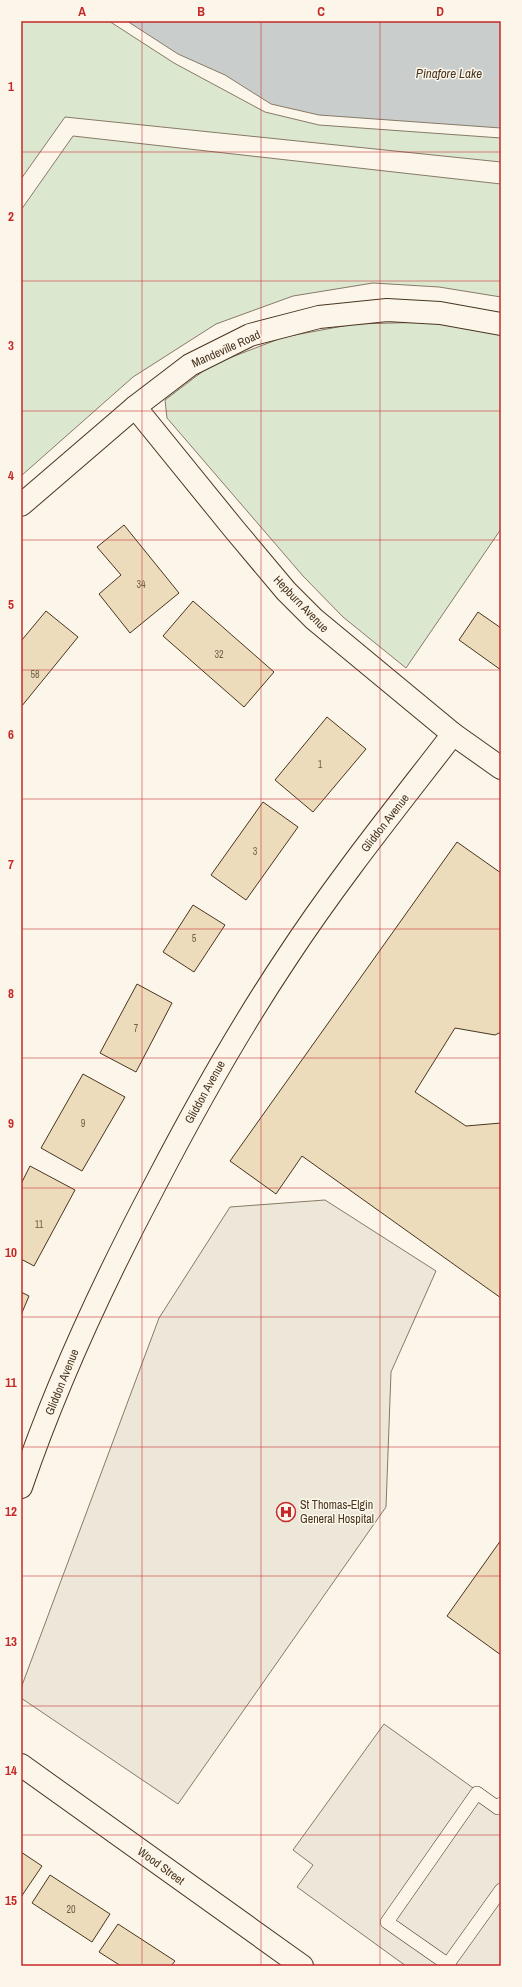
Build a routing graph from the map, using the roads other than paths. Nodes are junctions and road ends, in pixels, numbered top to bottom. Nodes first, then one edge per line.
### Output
1 (501, 324) edge
2 (135, 407) junction
3 (21, 505) edge
4 (453, 734) junction
5 (501, 768) edge
6 (21, 1487) edge
7 (21, 1765) edge
8 (501, 1804) edge
9 (501, 1890) edge
10 (449, 1965) edge
11 (302, 1966) edge

1 - 2 street, Mandeville Road
2 - 3 street, Mandeville Road
2 - 4 street, Hepburn Avenue
4 - 5 street, Hepburn Avenue
4 - 6 street, Gliddon Avenue
7 - 11 street, Wood Street
8 - 10 lane
9 - 10 lane

